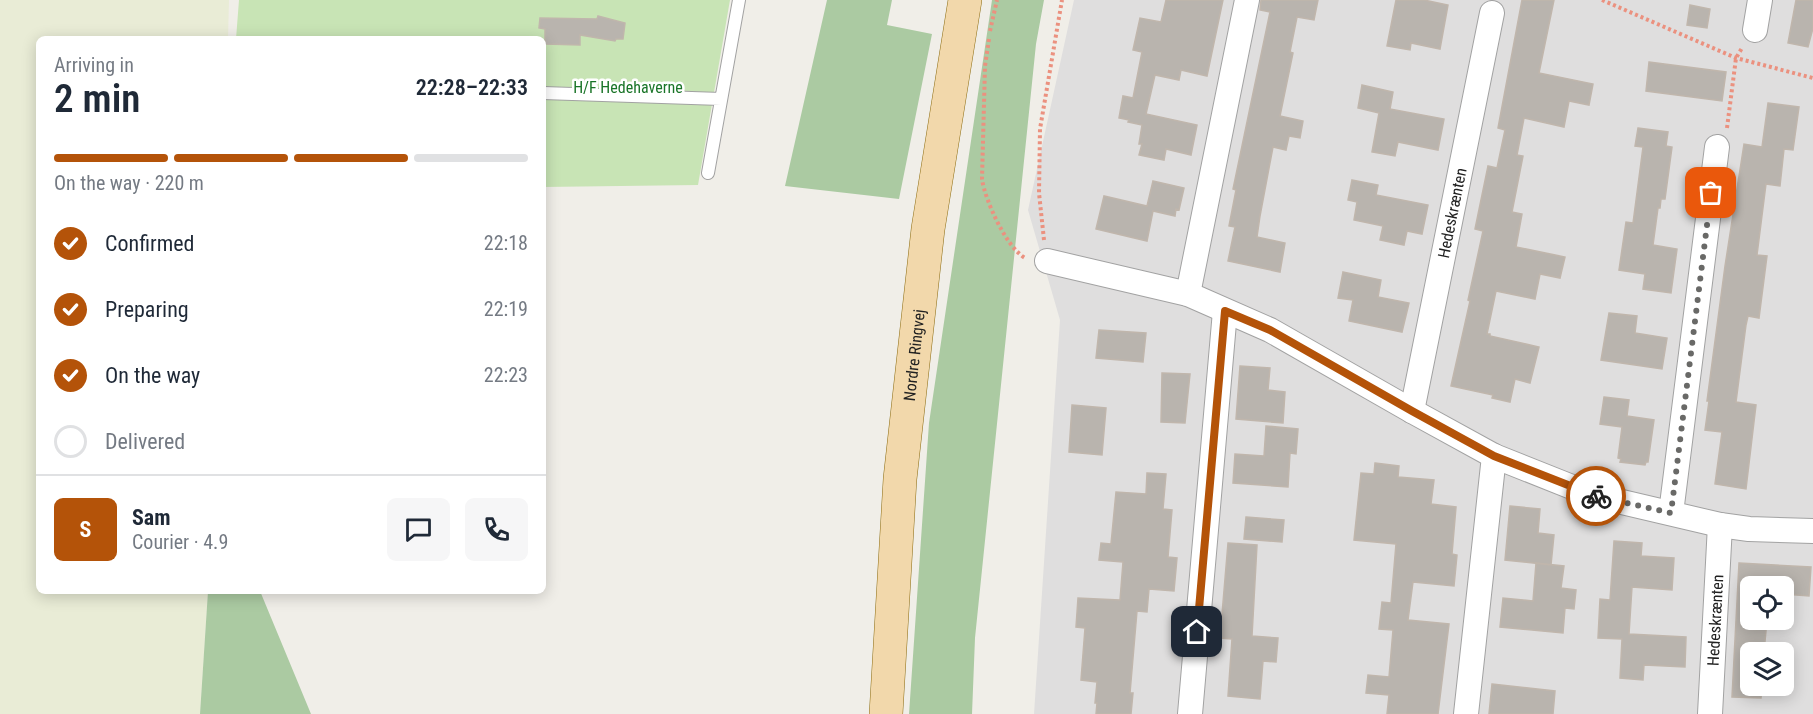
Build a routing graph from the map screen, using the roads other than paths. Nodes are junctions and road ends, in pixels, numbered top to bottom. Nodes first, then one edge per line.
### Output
1 (739, 0) edge
2 (965, 0) edge
3 (1247, 0) edge
4 (1760, 0) edge
5 (1492, 13) dead end
6 (1755, 30) road end
7 (546, 93) edge
8 (722, 99) junction
9 (1717, 147) road end
10 (708, 173) dead end
11 (1047, 261) road end
12 (1188, 294) junction
13 (1225, 311) junction
14 (1412, 411) junction
15 (1494, 456) junction
16 (1671, 513) junction
17 (1720, 525) junction
18 (1813, 531) edge
19 (886, 714) edge
20 (1190, 714) edge
21 (1466, 714) edge
22 (1710, 714) edge

1 - 8 lane
2 - 19 main road, Nordre Ringvej
3 - 12 street
4 - 6 street
5 - 14 street, Hedeskrænten
7 - 8 lane
8 - 10 lane
9 - 16 street
11 - 12 street
12 - 13 street
13 - 14 street
13 - 20 street
14 - 15 street
15 - 16 street
15 - 21 street
16 - 17 street
17 - 18 street
17 - 22 street, Hedeskrænten

